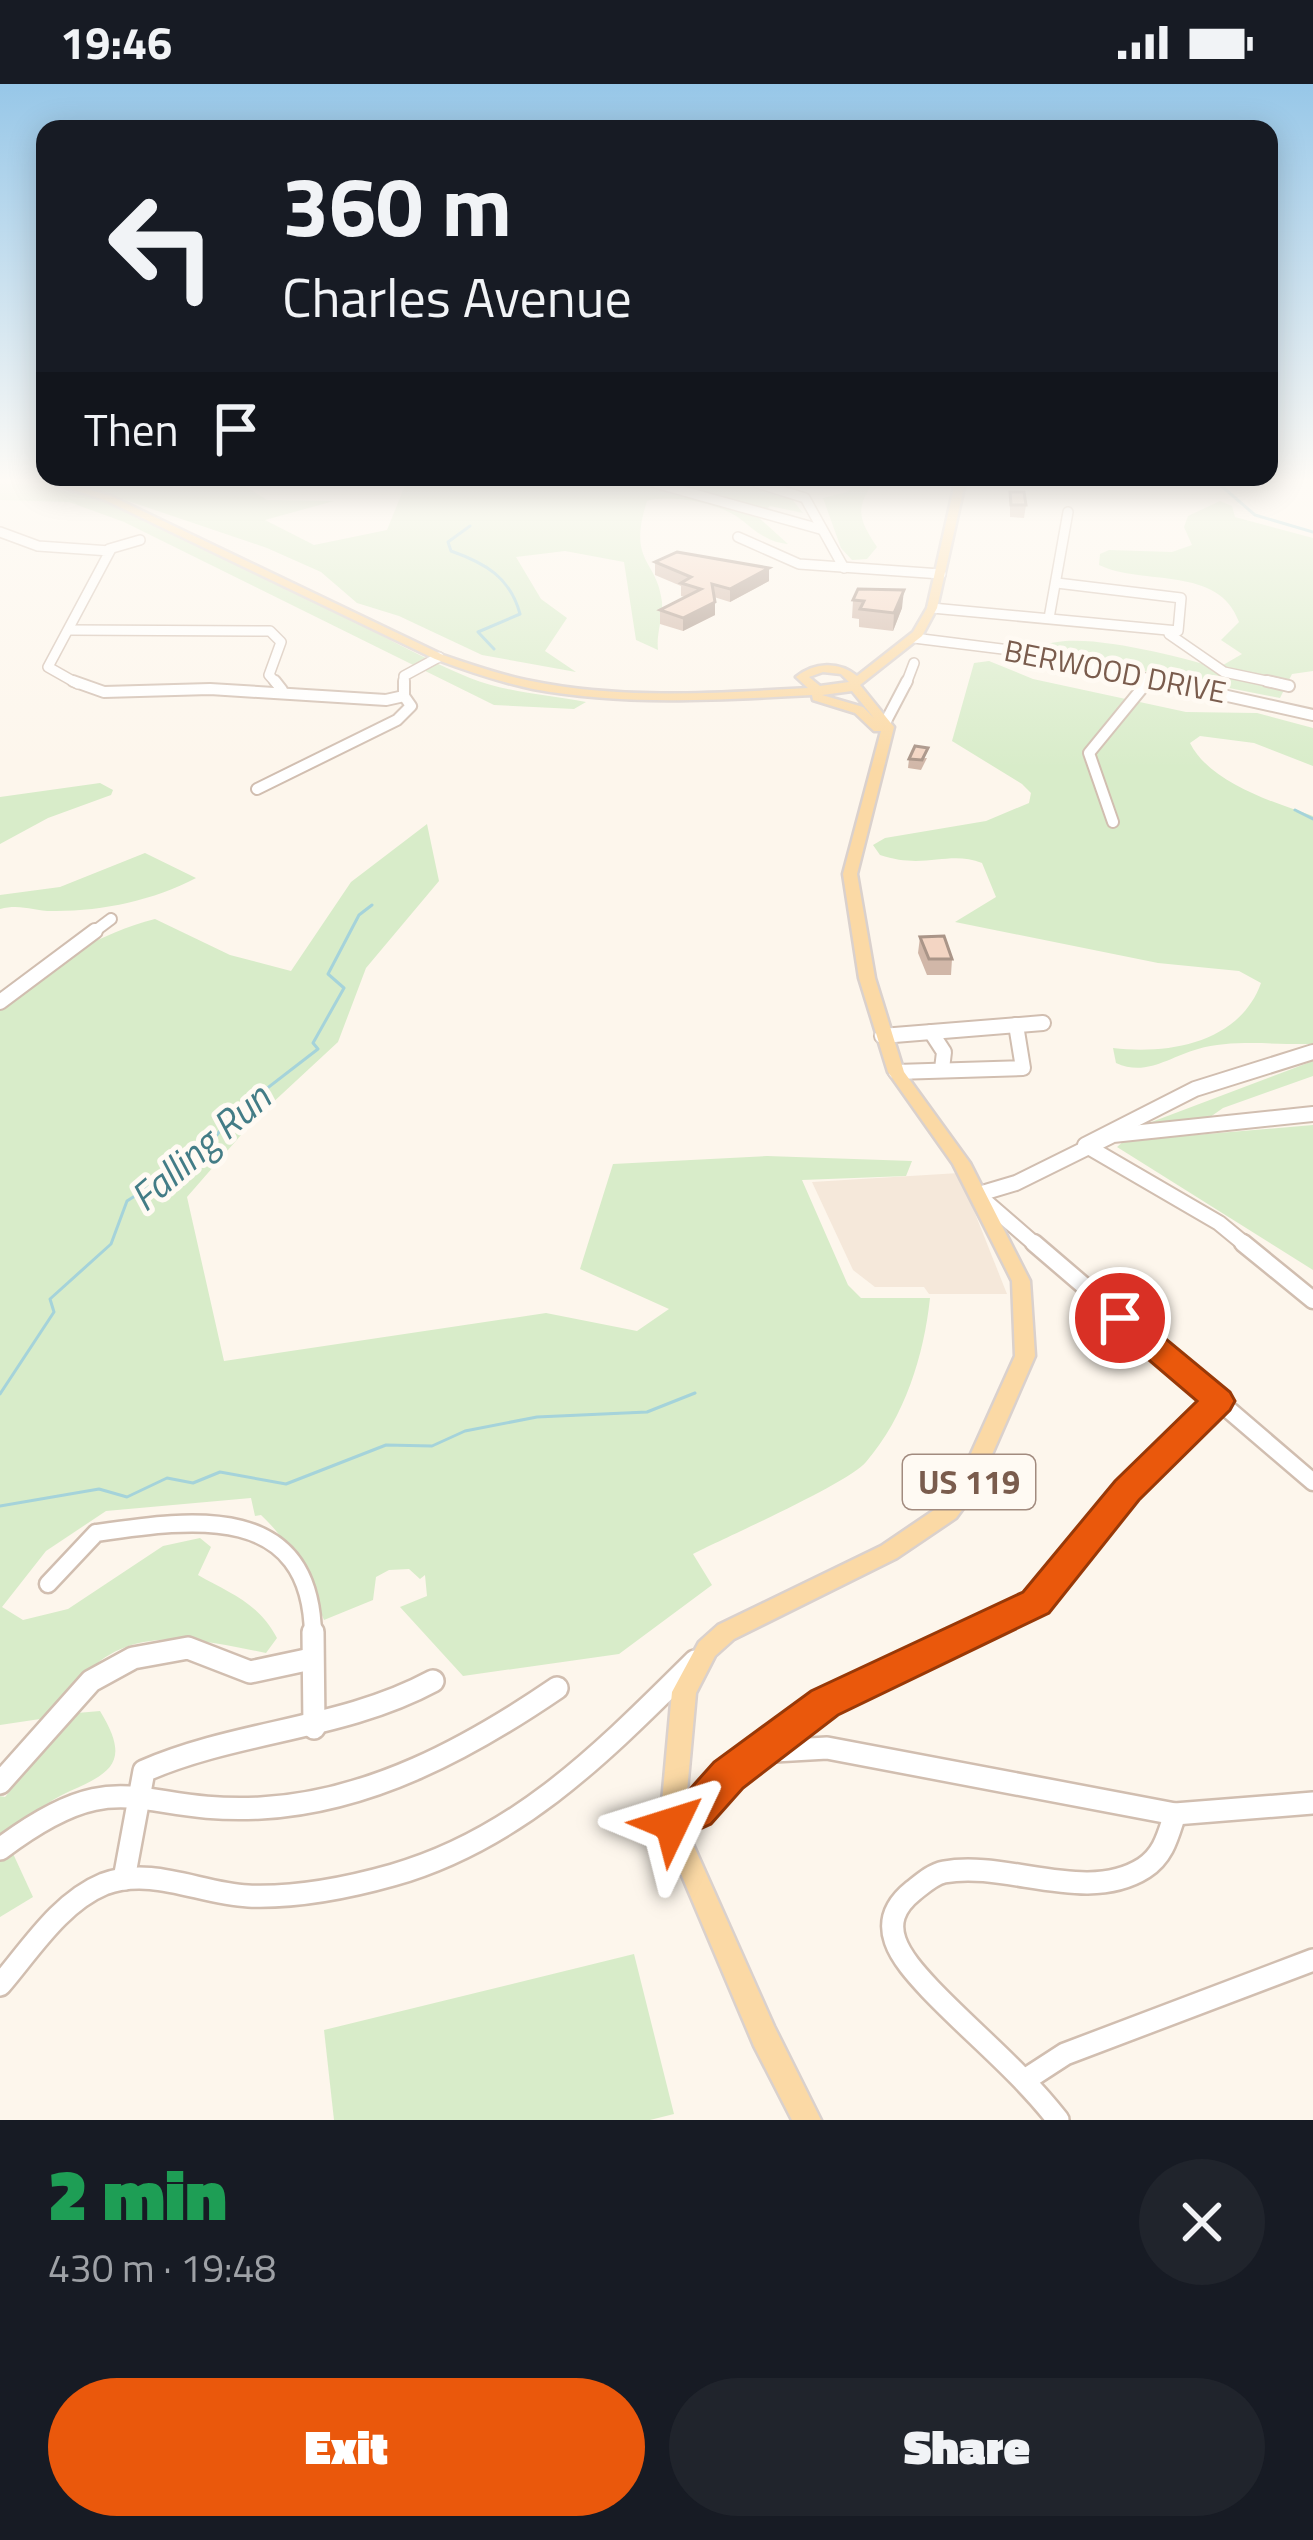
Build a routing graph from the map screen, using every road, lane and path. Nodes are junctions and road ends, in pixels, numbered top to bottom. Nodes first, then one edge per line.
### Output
1 (95, 578) edge
2 (275, 578) edge
3 (940, 578) edge
4 (1058, 578) edge
5 (1057, 583) junction
6 (932, 608) junction
7 (1049, 618) junction
8 (69, 630) junction
9 (1174, 633) junction
10 (914, 638) junction
11 (888, 656) junction
12 (439, 657) junction
13 (914, 663) dead end
14 (832, 669) junction
15 (802, 677) junction
16 (1152, 677) junction
17 (855, 683) junction
18 (1289, 686) dead end
19 (282, 690) junction
20 (828, 691) junction
21 (404, 696) junction
22 (745, 697) junction
23 (1311, 713) edge
24 (880, 716) junction
25 (884, 750) junction
26 (257, 789) dead end
27 (1113, 822) dead end
28 (112, 919) dead end
29 (0, 1002) edge
30 (1042, 1023) dead end
31 (1016, 1025) junction
32 (931, 1031) junction
33 (882, 1036) junction
34 (1313, 1052) edge
35 (942, 1069) junction
36 (896, 1072) junction
37 (1313, 1114) edge
38 (1084, 1145) junction
39 (979, 1194) junction
40 (1313, 1300) edge
41 (1218, 1401) junction
42 (1313, 1482) edge
43 (48, 1584) dead end
44 (707, 1649) junction
45 (311, 1659) junction
46 (433, 1681) dead end
47 (556, 1688) dead end
48 (314, 1728) junction
49 (758, 1751) junction
50 (6, 1776) edge
51 (137, 1795) junction
52 (1313, 1803) edge
53 (1174, 1814) junction
54 (672, 1824) junction
55 (0, 1849) edge
56 (124, 1879) junction
57 (1313, 1960) edge
58 (0, 1984) edge
59 (1028, 2078) junction
60 (807, 2120) edge
61 (1058, 2120) edge

1 - 8 street
2 - 12 main road
3 - 6 main road
4 - 5 street
5 - 7 street
5 - 9 street
6 - 7 street
6 - 10 main road
7 - 9 street
8 - 19 street
8 - 19 street
9 - 18 street
10 - 11 main road
10 - 16 street, BERWOOD DRIVE
11 - 14 main road
11 - 17 main road
12 - 21 street
12 - 22 main road
13 - 24 street
14 - 15 main road
14 - 17 main road
15 - 20 main road
15 - 22 main road
16 - 23 street, BERWOOD DRIVE
16 - 27 street
17 - 20 main road
17 - 24 main road
19 - 21 street
20 - 22 main road
20 - 24 main road
21 - 26 street
22 - 25 main road
24 - 25 main road, US 119
25 - 33 main road, US 119
28 - 29 street
30 - 31 street
31 - 32 street
31 - 35 street
32 - 33 street
32 - 35 street
33 - 36 main road, US 119
34 - 38 street
35 - 36 street
36 - 39 main road, US 119
37 - 38 street
38 - 39 street
38 - 40 street
39 - 41 street
39 - 44 main road, US 119
41 - 42 street
41 - 49 street
43 - 45 street
44 - 54 main road
44 - 56 street
45 - 48 street
45 - 50 street
46 - 48 street
47 - 51 street
48 - 51 street
49 - 53 street
49 - 54 street
51 - 55 street
51 - 56 street
52 - 53 street
53 - 59 street
54 - 60 main road
56 - 58 street
57 - 59 street
59 - 61 street

